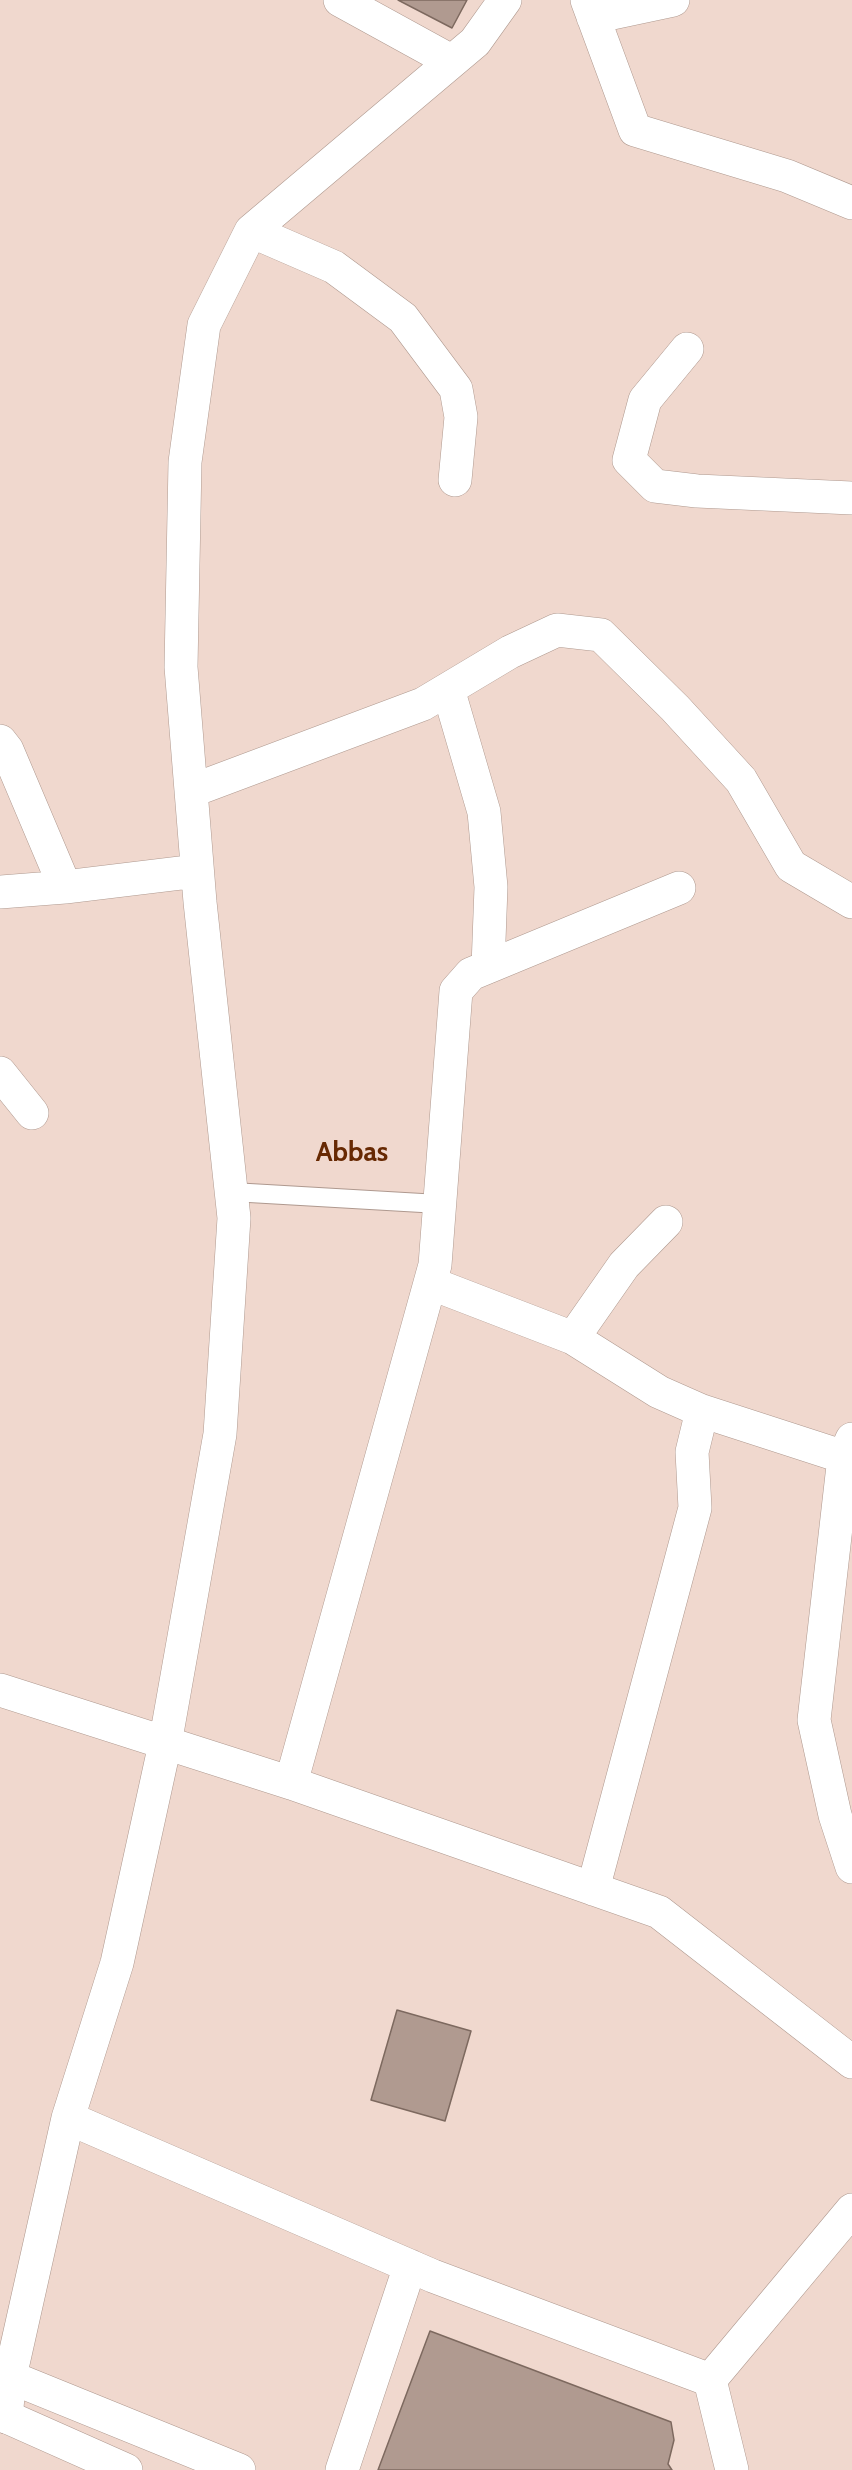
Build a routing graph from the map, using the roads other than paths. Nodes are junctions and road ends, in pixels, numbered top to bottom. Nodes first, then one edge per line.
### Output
1 (340, 0) edge
2 (505, 0) edge
3 (673, 0) edge
4 (590, 9) edge
5 (451, 61) junction
6 (852, 203) edge
7 (250, 231) junction
8 (687, 349) dead end
9 (455, 480) dead end
10 (852, 498) edge
11 (448, 689) junction
12 (0, 741) edge
13 (191, 791) junction
14 (197, 871) junction
15 (65, 887) junction
16 (679, 888) dead end
17 (0, 892) edge
18 (852, 902) edge
19 (488, 967) junction
20 (0, 1073) edge
21 (32, 1113) dead end
22 (232, 1192) junction
23 (439, 1204) junction
24 (666, 1222) dead end
25 (430, 1283) junction
26 (573, 1338) junction
27 (702, 1411) junction
28 (848, 1448) edge
29 (0, 1690) edge
30 (165, 1744) junction
31 (291, 1783) junction
32 (852, 1867) edge
33 (593, 1889) junction
34 (852, 2062) edge
35 (68, 2118) junction
36 (852, 2210) edge
37 (410, 2266) junction
38 (5, 2375) edge
39 (710, 2380) junction
40 (3, 2415) edge
41 (126, 2470) edge
42 (239, 2470) edge
43 (342, 2470) edge
44 (732, 2470) edge

1 - 5 street
2 - 5 street
3 - 4 street
4 - 6 street
5 - 7 street
7 - 9 street
7 - 13 street
8 - 10 street
11 - 13 street
11 - 18 street
11 - 19 street
12 - 15 street
13 - 14 street
14 - 15 street
14 - 22 street
15 - 17 street
16 - 19 street
19 - 23 street
20 - 21 street
22 - 23 lane
22 - 30 street
23 - 25 street
24 - 26 street
25 - 26 street
25 - 31 street
26 - 27 street
27 - 28 street
27 - 33 street
28 - 32 street
29 - 30 street
30 - 31 street
30 - 35 street
31 - 33 street
33 - 34 street
35 - 37 street
35 - 38 street
36 - 39 street
37 - 39 street
37 - 43 street
38 - 40 street
38 - 42 street
39 - 44 street
40 - 41 street

